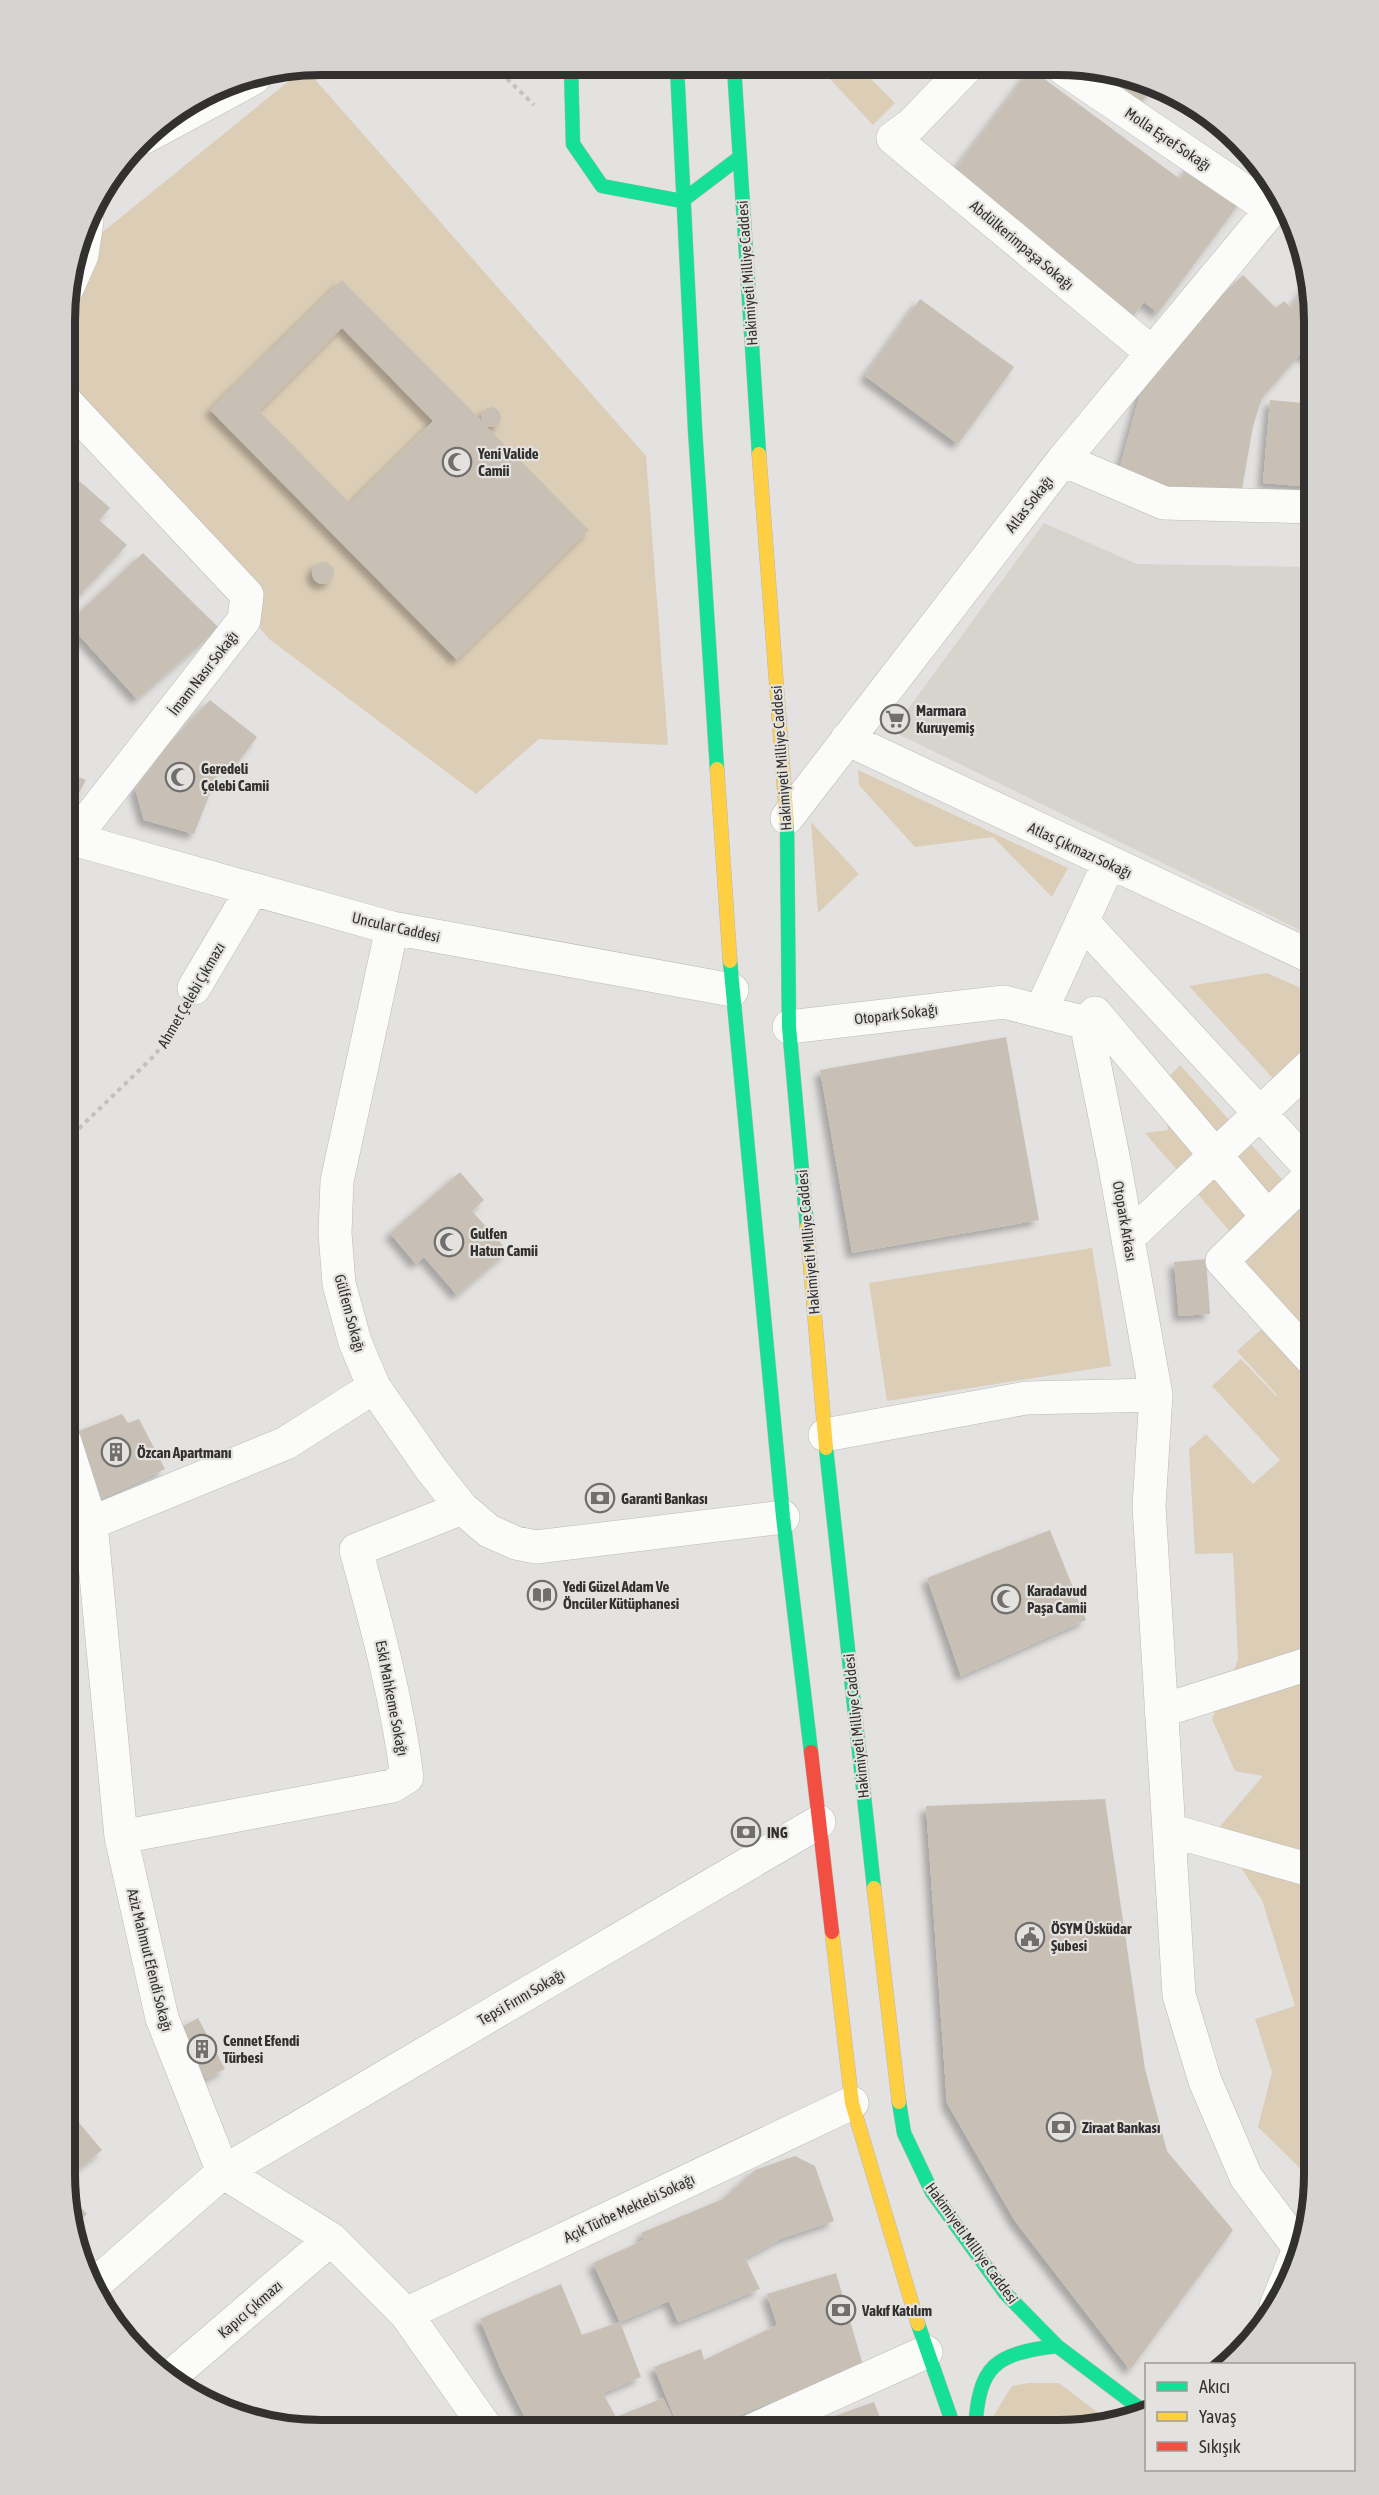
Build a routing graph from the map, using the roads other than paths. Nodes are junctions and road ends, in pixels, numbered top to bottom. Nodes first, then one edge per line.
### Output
1 (571, 75) edge
2 (677, 75) edge
3 (735, 75) edge
4 (960, 75) edge
5 (1075, 76) edge
6 (217, 98) edge
7 (188, 114) edge
8 (740, 158) junction
9 (682, 201) junction
10 (1274, 202) edge
11 (1275, 205) edge
12 (1151, 352) junction
13 (75, 413) edge
14 (1063, 460) junction
15 (1304, 507) edge
16 (847, 739) junction
17 (787, 818) junction
18 (75, 832) edge
19 (75, 839) edge
20 (1109, 864) junction
21 (252, 890) junction
22 (1082, 921) junction
23 (392, 928) junction
24 (1304, 953) edge
25 (194, 988) road end
26 (732, 990) junction
27 (1041, 1011) junction
28 (1086, 1023) junction
29 (789, 1027) junction
30 (1304, 1072) edge
31 (1260, 1114) junction
32 (1216, 1155) junction
33 (1304, 1161) edge
34 (1304, 1181) edge
35 (1267, 1216) junction
36 (1128, 1238) junction
37 (1304, 1351) edge
38 (374, 1387) junction
39 (1156, 1395) junction
40 (825, 1435) junction
41 (75, 1473) edge
42 (462, 1508) junction
43 (783, 1517) junction
44 (91, 1523) junction
45 (1304, 1665) edge
46 (1161, 1711) junction
47 (819, 1822) junction
48 (1168, 1830) junction
49 (121, 1837) junction
50 (1304, 1868) edge
51 (852, 2103) junction
52 (223, 2172) junction
53 (331, 2239) junction
54 (1295, 2242) edge
55 (99, 2281) edge
56 (406, 2314) junction
57 (1057, 2346) junction
58 (926, 2352) junction
59 (176, 2373) edge
60 (1138, 2407) edge
61 (481, 2420) edge
62 (775, 2420) edge
63 (951, 2420) edge
64 (976, 2420) edge

1 - 9 main road
2 - 9 main road
3 - 8 main road, Hakimiyeti Milliye Caddesi
4 - 12 street, Abdülkerimpaşa Sokağı
5 - 10 street, Molla Eşref Sokağı
6 - 7 street
8 - 9 main road
8 - 17 main road, Hakimiyeti Milliye Caddesi
9 - 26 main road
11 - 12 street, Atlas Sokağı
12 - 14 street, Atlas Sokağı
13 - 18 street, İmam Nasır Sokağı
14 - 15 street
14 - 16 street, Atlas Sokağı
16 - 17 street, Atlas Sokağı
16 - 20 street, Atlas Çıkmazı Sokağı
17 - 29 main road, Hakimiyeti Milliye Caddesi
19 - 21 street, Uncular Caddesi
20 - 22 street
20 - 24 street, Atlas Çıkmazı Sokağı
21 - 23 street, Uncular Caddesi
21 - 25 street, Ahmet Çelebi Çıkmazı
22 - 27 street
22 - 31 street
23 - 26 street, Uncular Caddesi
23 - 38 street, Gülfem Sokağı
26 - 43 main road
27 - 28 street
27 - 29 street, Otopark Sokağı
28 - 32 street
28 - 36 street, Otopark Arkası
29 - 40 main road, Hakimiyeti Milliye Caddesi
30 - 31 street
31 - 32 street
31 - 33 street
32 - 35 street
32 - 36 street
34 - 35 street
35 - 37 street
36 - 39 street, Otopark Arkası
38 - 42 street
38 - 44 street
39 - 40 street
39 - 46 street, Otopark Arkası
40 - 57 main road, Hakimiyeti Milliye Caddesi
41 - 44 street, Aziz Mahmut Efendi Sokağı
42 - 43 street
42 - 49 street, Eski Mahkeme Sokağı
43 - 47 main road
44 - 49 street, Aziz Mahmut Efendi Sokağı
45 - 46 street
46 - 48 street, Otopark Arkası
47 - 51 main road
47 - 52 street, Tepsi Fırını Sokağı
48 - 50 street
48 - 54 street, Otopark Arkası
49 - 52 street, Aziz Mahmut Efendi Sokağı
51 - 56 street, Açık Türbe Mektebi Sokağı
51 - 58 main road
52 - 53 street
52 - 55 street, Tepsi Fırını Sokağı
53 - 56 street
53 - 59 street, Kapıcı Çıkmazı
56 - 61 street
57 - 60 main road, Hakimiyeti Milliye Caddesi
57 - 64 main road
58 - 62 street
58 - 63 main road

